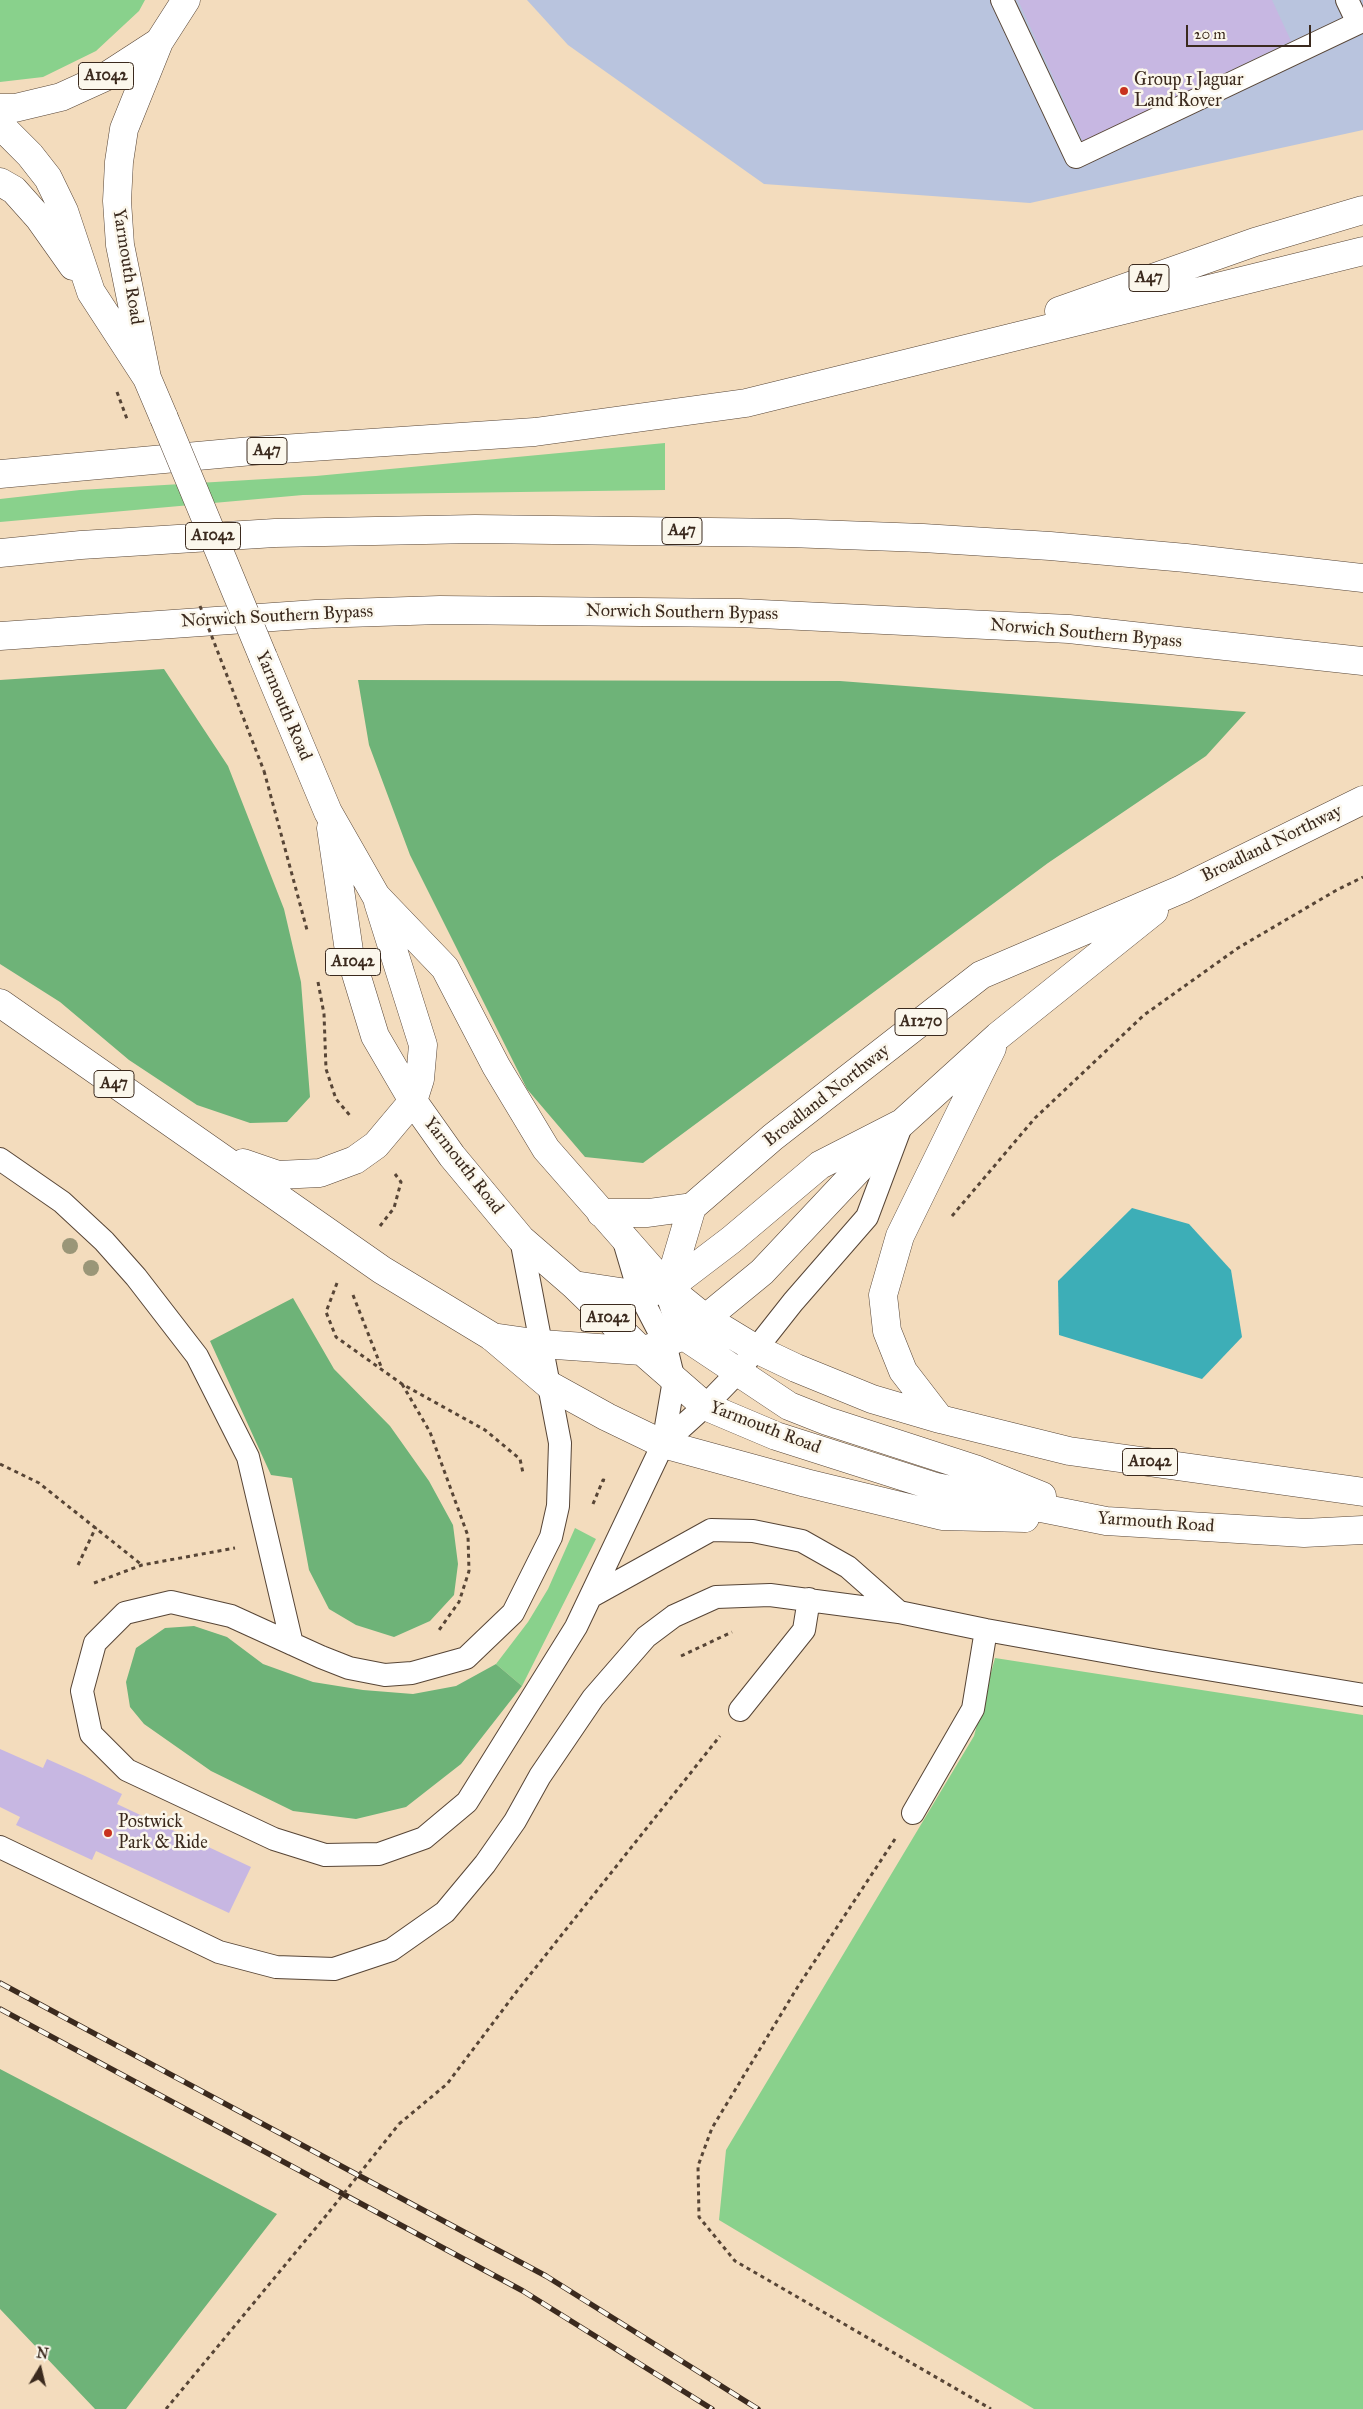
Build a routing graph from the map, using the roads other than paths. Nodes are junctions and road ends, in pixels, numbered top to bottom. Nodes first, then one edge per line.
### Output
1 (186, 0) edge
2 (1002, 0) edge
3 (1347, 0) edge
4 (160, 42) junction
5 (0, 108) edge
6 (0, 125) edge
7 (0, 182) edge
8 (1363, 210) edge
9 (1363, 251) edge
10 (91, 292) junction
11 (939, 356) junction
12 (147, 378) junction
13 (0, 474) edge
14 (0, 553) edge
15 (1363, 578) edge
16 (0, 636) edge
17 (1363, 661) edge
18 (1363, 800) edge
19 (328, 812) junction
20 (1182, 889) junction
21 (376, 896) junction
22 (0, 1003) edge
23 (998, 1036) junction
24 (414, 1101) junction
25 (902, 1123) junction
26 (214, 1154) junction
27 (0, 1159) edge
28 (692, 1207) junction
29 (601, 1213) junction
30 (521, 1239) junction
31 (624, 1241) junction
32 (574, 1286) junction
33 (668, 1288) junction
34 (640, 1295) junction
35 (705, 1318) junction
36 (491, 1336) junction
37 (664, 1343) junction
38 (541, 1344) junction
39 (756, 1349) junction
40 (737, 1372) junction
41 (674, 1380) junction
42 (549, 1385) junction
43 (705, 1406) junction
44 (940, 1419) junction
45 (663, 1444) junction
46 (1363, 1492) edge
47 (1106, 1521) junction
48 (1363, 1530) edge
49 (592, 1596) junction
50 (809, 1599) junction
51 (899, 1612) junction
52 (986, 1630) junction
53 (292, 1644) junction
54 (1363, 1694) edge
55 (740, 1710) road end
56 (913, 1813) road end
57 (0, 1847) edge

1 - 4 highway, Yarmouth Road / A1042
2 - 3 lane
4 - 5 highway, Yarmouth Road / A1042
4 - 12 highway, Yarmouth Road / A1042
6 - 10 highway, Yarmouth Road / A1042
7 - 10 highway
8 - 11 highway, A47
9 - 11 highway, A47
10 - 12 highway, Yarmouth Road / A1042
11 - 13 highway, A47
12 - 19 highway, Yarmouth Road / A1042, bridge
14 - 15 highway, A47
16 - 17 highway, Norwich Southern Bypass
18 - 20 highway, Broadland Northway / A1270
19 - 21 highway, Yarmouth Road / A1042
19 - 24 highway, Yarmouth Road / A1042
20 - 23 highway, Broadland Northway / A1270
20 - 28 highway, Broadland Northway / A1270
21 - 24 highway
21 - 29 highway, Yarmouth Road / A1042
22 - 26 highway, A47
23 - 25 highway, Broadland Northway / A1270
23 - 44 highway, Broadland Northway
24 - 26 highway
24 - 30 highway, Yarmouth Road / A1042
25 - 33 highway, Broadland Northway
25 - 35 highway
25 - 39 lane
26 - 36 highway
27 - 53 lane
28 - 29 highway
28 - 33 highway
29 - 31 highway, Yarmouth Road / A1042
30 - 32 highway, Yarmouth Road / A1042
30 - 38 lane
31 - 33 highway, Yarmouth Road / A1042
31 - 34 lane
32 - 34 highway
32 - 37 highway, Yarmouth Road / A1042
33 - 34 highway
33 - 35 highway, Yarmouth Road / A1042
33 - 37 highway
34 - 37 lane
35 - 37 highway
35 - 39 highway, Yarmouth Road / A1042
36 - 38 highway
36 - 42 highway
37 - 38 highway
37 - 40 highway
37 - 41 highway, Yarmouth Road / A1042
38 - 42 lane
39 - 40 lane
39 - 44 highway, Yarmouth Road / A1042
40 - 43 lane
40 - 47 highway
41 - 43 highway, Yarmouth Road / A1042
41 - 45 lane
42 - 45 highway
42 - 53 lane
43 - 45 lane
43 - 47 highway, Yarmouth Road / A1042
44 - 46 highway, Yarmouth Road / A1042
45 - 47 highway
45 - 49 lane
47 - 48 highway, Yarmouth Road / A1042
49 - 51 lane
49 - 53 lane
50 - 51 lane
50 - 55 lane
50 - 57 lane
51 - 52 lane
52 - 54 lane
52 - 56 lane

